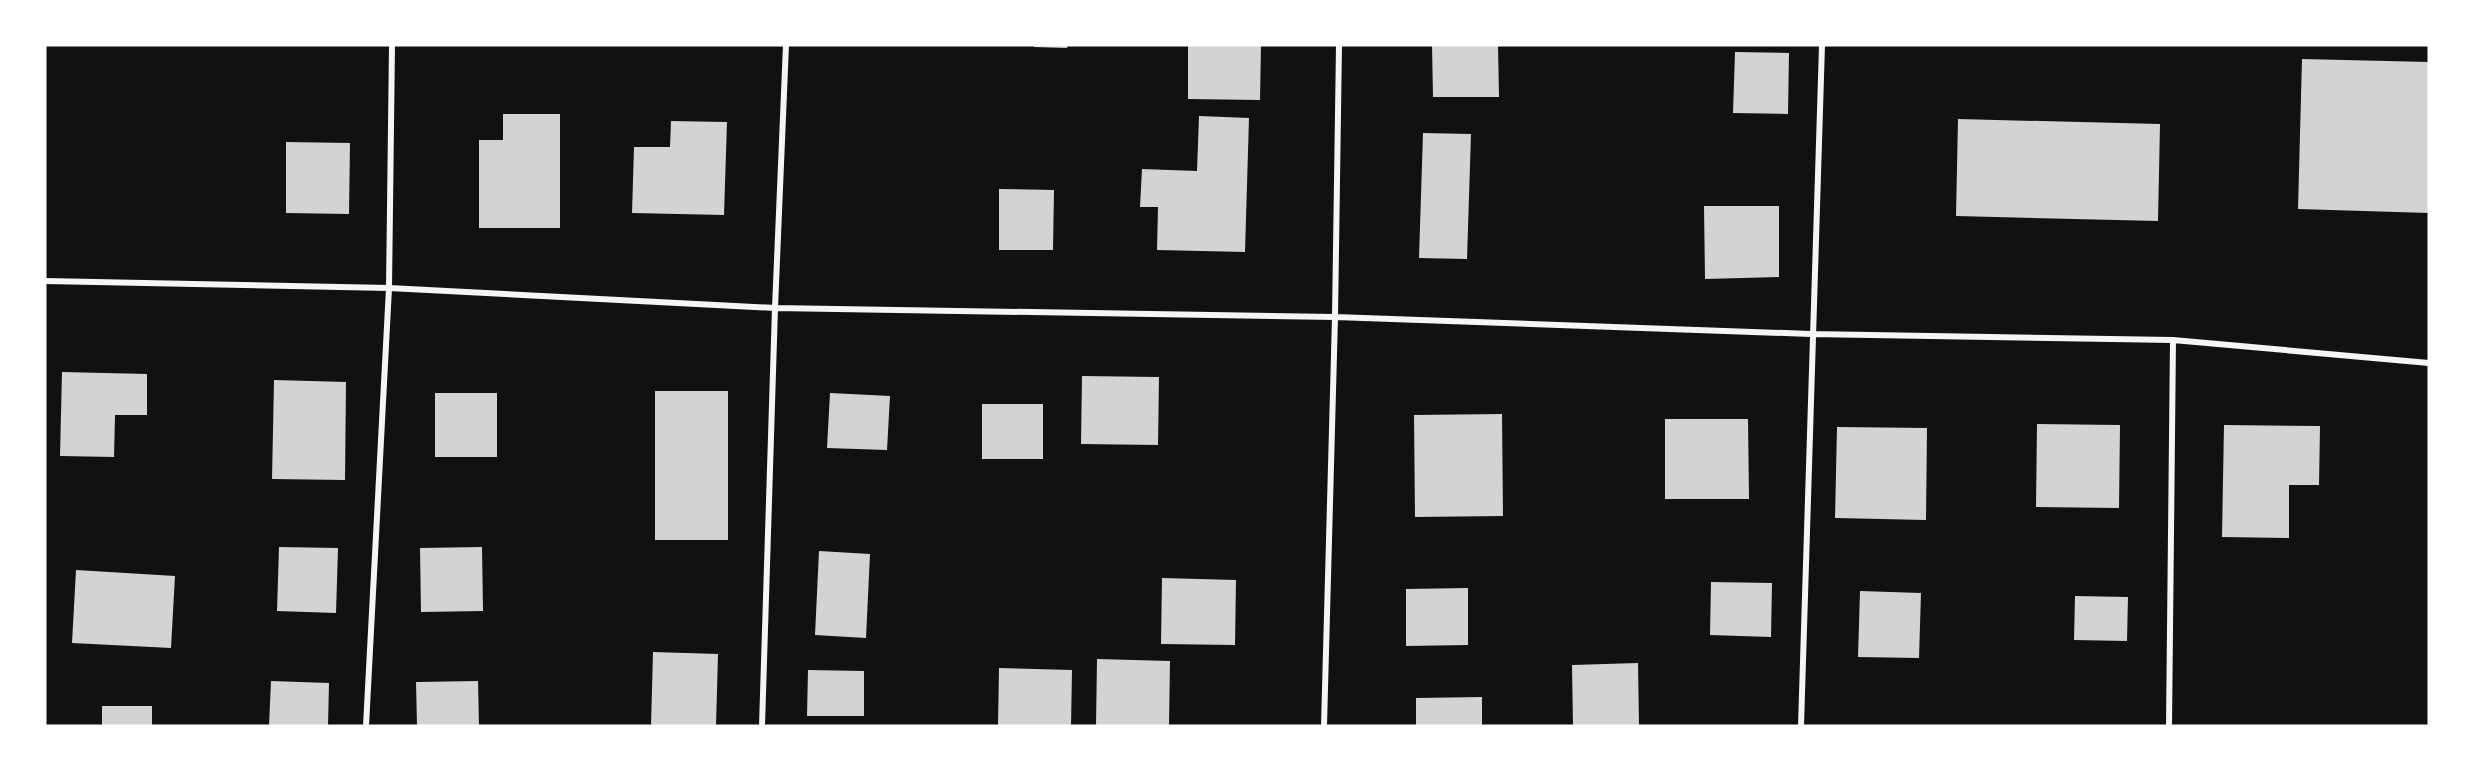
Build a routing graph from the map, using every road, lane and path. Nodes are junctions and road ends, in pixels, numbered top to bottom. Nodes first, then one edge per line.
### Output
1 (392, 45) edge
2 (786, 45) edge
3 (1339, 45) edge
4 (1822, 45) edge
5 (45, 281) edge
6 (389, 288) junction
7 (775, 308) junction
8 (1335, 317) junction
9 (1811, 334) junction
10 (2174, 340) junction
11 (2429, 363) edge
12 (366, 726) edge
13 (762, 726) edge
14 (1324, 726) edge
15 (1801, 726) edge
16 (2169, 726) edge

1 - 6 street
2 - 7 street
3 - 8 street
4 - 9 street
5 - 6 street
6 - 7 street
6 - 12 street
7 - 8 street
7 - 13 street
8 - 9 street
8 - 14 street
9 - 10 street
9 - 15 street
10 - 11 street
10 - 16 street

